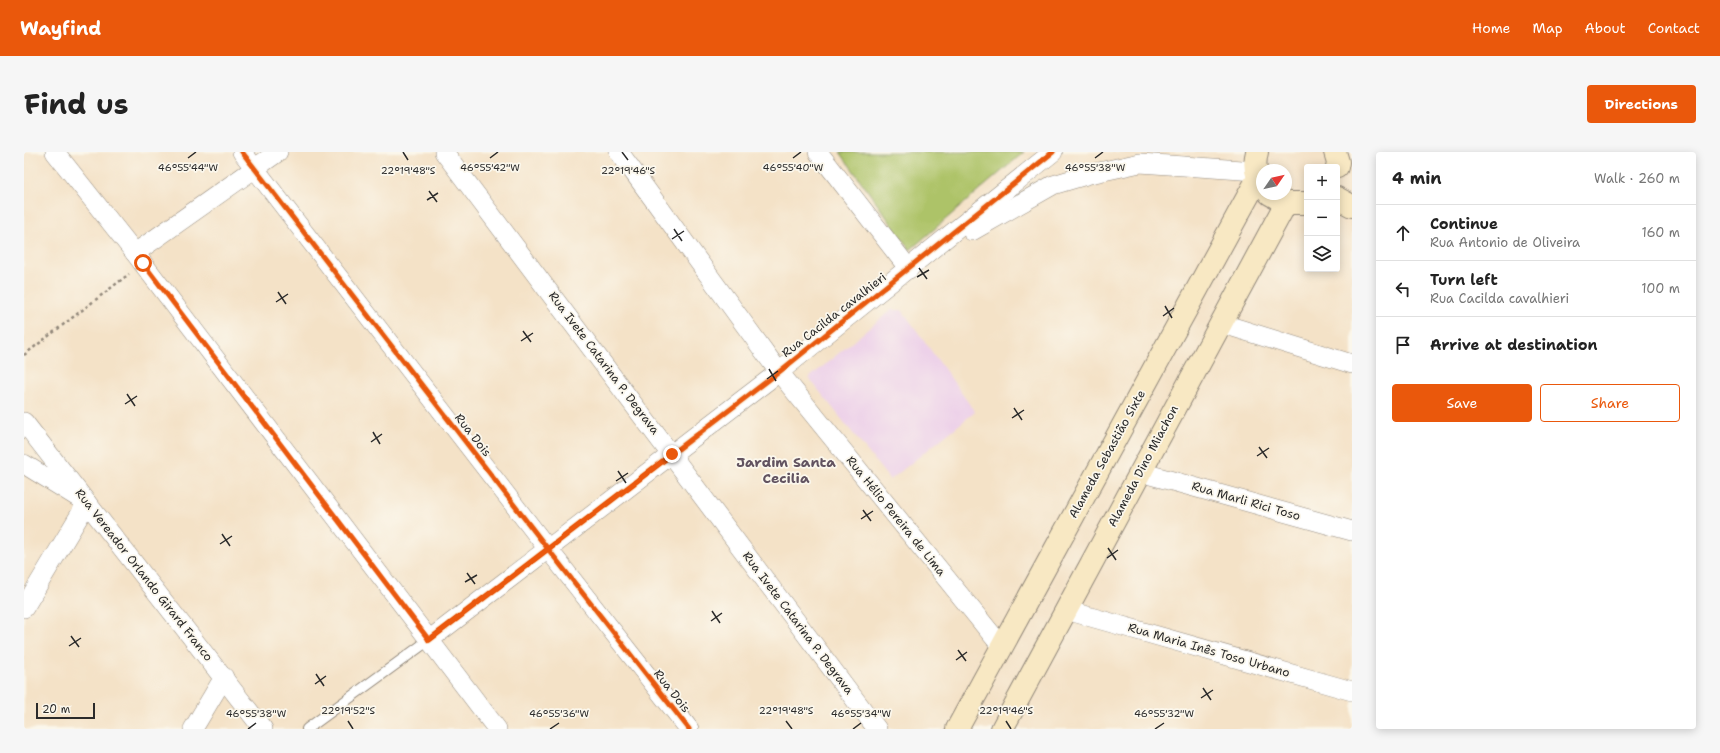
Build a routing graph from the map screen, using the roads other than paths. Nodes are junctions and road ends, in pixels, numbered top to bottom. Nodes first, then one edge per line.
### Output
1 (55, 152) edge
2 (242, 152) edge
3 (278, 152) edge
4 (444, 152) edge
5 (619, 152) edge
6 (818, 152) edge
7 (1053, 152) edge
8 (1335, 152) edge
9 (1338, 164) edge
10 (255, 168) junction
11 (1256, 181) edge
12 (1261, 200) edge
13 (1265, 200) edge
14 (1340, 200) edge
15 (1352, 206) edge
16 (139, 258) junction
17 (909, 269) junction
18 (1220, 323) junction
19 (1352, 364) edge
20 (779, 372) junction
21 (24, 422) edge
22 (672, 454) junction
23 (24, 464) edge
24 (1140, 472) junction
25 (87, 503) junction
26 (1352, 531) edge
27 (548, 550) junction
28 (24, 608) edge
29 (1066, 610) junction
30 (429, 640) junction
31 (1002, 647) junction
32 (224, 677) junction
33 (1352, 691) edge
34 (193, 729) edge
35 (263, 729) edge
36 (307, 729) edge
37 (497, 729) edge
38 (689, 729) edge
39 (877, 729) edge
40 (957, 729) edge
41 (1002, 729) edge

1 - 16 street
2 - 10 street, Rua Dois
3 - 10 street
4 - 22 street, Rua Ivete Catarina P. Degrava
5 - 20 street, Rua Hélio Pereira de Lima
6 - 17 street
7 - 17 street
8 - 9 street
10 - 16 street
10 - 27 street, Rua Dois
11 - 17 street
12 - 31 street, Alameda Sebastião Sixte
13 - 18 street, Alameda Dino Miachon
14 - 15 street
16 - 30 street
17 - 20 street, Rua Cacilda cavalhieri
18 - 19 street
18 - 24 street, Alameda Dino Miachon
20 - 22 street, Rua Cacilda cavalhieri
20 - 31 street, Rua Hélio Pereira de Lima
21 - 25 street, Rua Vereador Orlando Girard Franco
22 - 27 street, Rua Cacilda cavalhieri
22 - 39 street, Rua Ivete Catarina P. Degrava
23 - 25 street
24 - 26 street, Rua Marli Rici Toso
24 - 29 street, Alameda Dino Miachon
25 - 28 street
25 - 32 street, Rua Vereador Orlando Girard Franco
27 - 30 street, Rua Cacilda cavalhieri
27 - 38 street, Rua Dois
29 - 33 street, Rua Maria Inês Toso Urbano
29 - 41 street, Alameda Dino Miachon
30 - 36 lane
30 - 37 street
31 - 40 street, Alameda Sebastião Sixte
32 - 34 street
32 - 35 street, Rua Vereador Orlando Girard Franco

